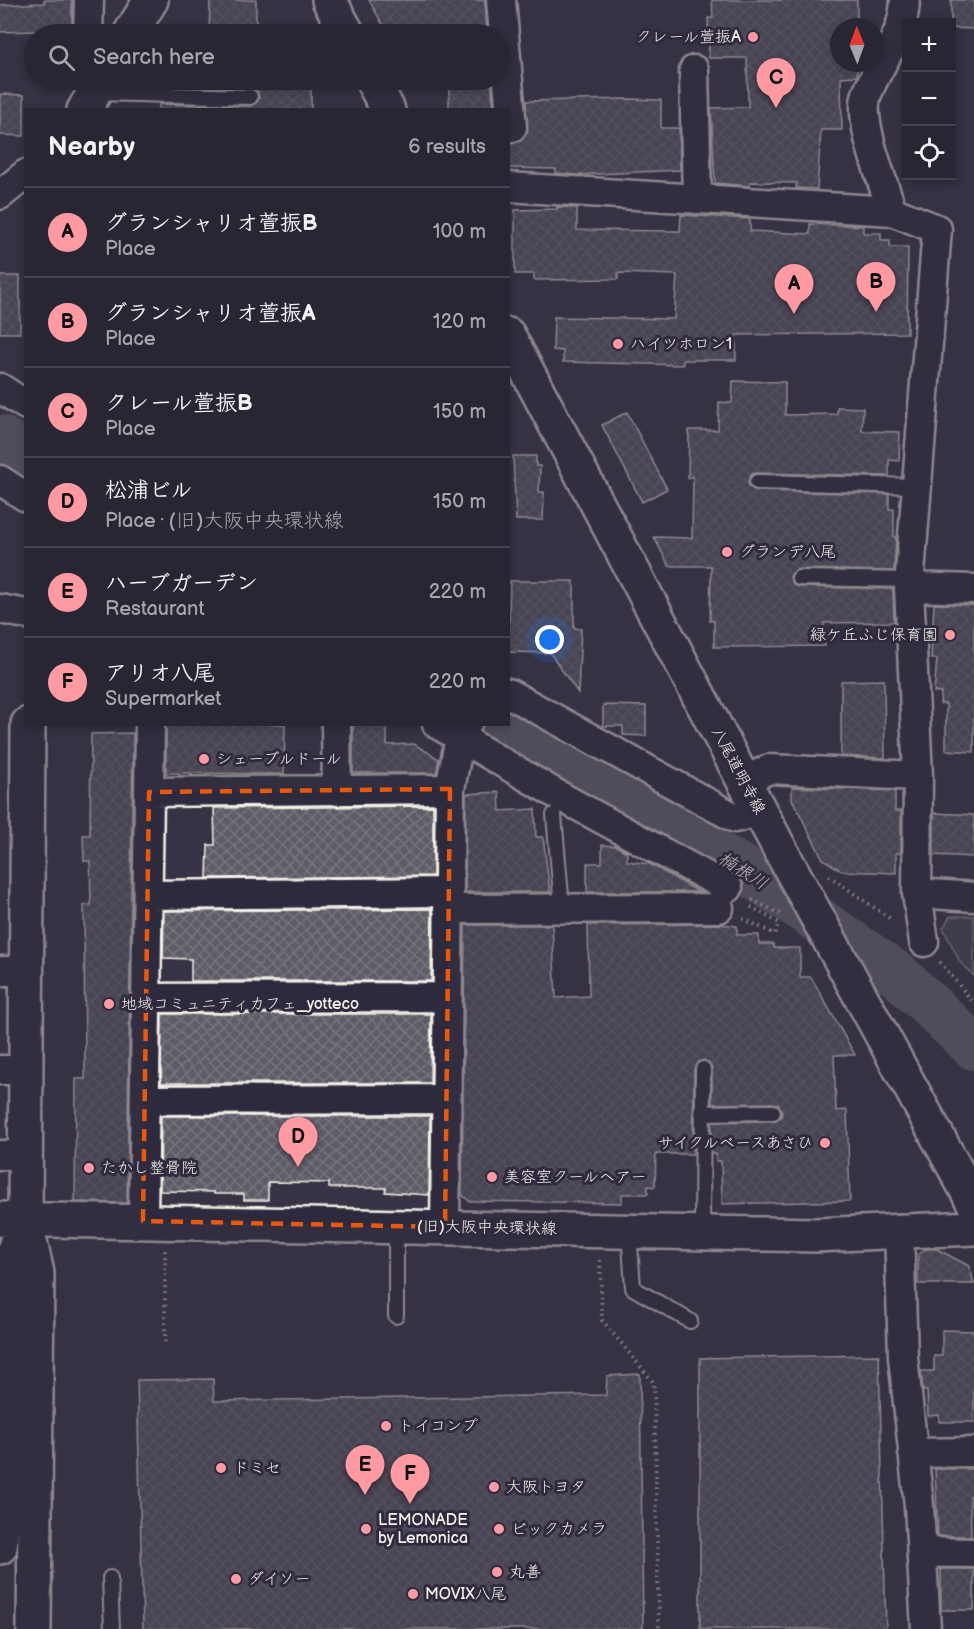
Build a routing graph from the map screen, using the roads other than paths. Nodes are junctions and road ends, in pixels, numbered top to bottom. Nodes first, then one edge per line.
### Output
1 (88, 0) edge
2 (151, 0) edge
3 (329, 0) edge
4 (501, 0) edge
5 (905, 0) edge
6 (88, 24) edge
7 (136, 24) edge
8 (342, 24) edge
9 (503, 24) edge
10 (694, 70) dead end
11 (377, 90) edge
12 (509, 90) edge
13 (93, 94) edge
14 (250, 97) dead end
15 (387, 108) edge
16 (512, 127) dead end
17 (510, 188) edge
18 (697, 199) junction
19 (892, 211) junction
20 (510, 339) edge
21 (0, 388) edge
22 (24, 404) edge
23 (0, 480) edge
24 (757, 482) dead end
25 (917, 486) junction
26 (24, 496) edge
27 (799, 578) dead end
28 (910, 584) junction
29 (974, 589) edge
30 (0, 609) edge
31 (24, 614) edge
32 (510, 694) edge
33 (28, 726) edge
34 (150, 726) edge
35 (336, 726) edge
36 (455, 729) edge
37 (918, 776) junction
38 (744, 781) junction
39 (450, 789) junction
40 (337, 791) junction
41 (149, 792) junction
42 (760, 812) junction
43 (554, 815) dead end
44 (917, 894) junction
45 (148, 895) junction
46 (974, 897) edge
47 (448, 900) junction
48 (562, 908) junction
49 (924, 942) road end
50 (13, 971) edge
51 (447, 997) junction
52 (147, 998) junction
53 (703, 1069) dead end
54 (13, 1070) edge
55 (446, 1099) junction
56 (145, 1100) junction
57 (773, 1112) dead end
58 (702, 1113) junction
59 (12, 1155) edge
60 (974, 1203) edge
61 (12, 1219) edge
62 (143, 1221) junction
63 (396, 1226) junction
64 (445, 1227) junction
65 (974, 1228) edge
66 (899, 1229) junction
67 (629, 1230) junction
68 (702, 1232) junction
69 (396, 1316) dead end
70 (690, 1321) dead end
71 (974, 1452) edge
72 (914, 1453) junction
73 (0, 1547) edge
74 (922, 1552) junction
75 (974, 1553) edge
76 (110, 1578) dead end
77 (34, 1629) edge
78 (112, 1629) edge
79 (926, 1629) edge

1 - 6 street
2 - 7 street
3 - 8 street
4 - 9 street
5 - 19 street
10 - 18 street
11 - 15 street
12 - 16 street
13 - 14 lane
17 - 18 street
18 - 19 street
19 - 25 street
20 - 38 street, 八尾道明寺線
21 - 22 street
23 - 26 street
24 - 25 lane
25 - 28 street
27 - 28 lane
28 - 29 street
28 - 37 street
30 - 31 street
32 - 42 street
33 - 50 street
34 - 41 street
35 - 40 street
36 - 39 street
36 - 48 street
37 - 38 street
37 - 44 street
38 - 42 street, 八尾道明寺線
39 - 40 street
39 - 47 street
40 - 41 street
41 - 45 street
42 - 60 street, 八尾道明寺線
43 - 48 lane
44 - 46 street
44 - 49 street
45 - 47 street
45 - 52 street
47 - 48 street
47 - 51 street
50 - 54 street
51 - 52 street
51 - 55 street
52 - 56 street
53 - 58 lane
54 - 59 street
55 - 56 street
55 - 64 street
56 - 62 street
57 - 58 lane
58 - 68 lane
59 - 61 street
61 - 62 street, (旧)大阪中央環状線
61 - 73 street
61 - 77 street
62 - 63 street, (旧)大阪中央環状線
63 - 64 street, (旧)大阪中央環状線
63 - 69 lane
64 - 67 street, (旧)大阪中央環状線
65 - 66 street, (旧)大阪中央環状線
66 - 68 street, (旧)大阪中央環状線
66 - 72 street
67 - 68 street, (旧)大阪中央環状線
67 - 70 lane
71 - 72 street
72 - 74 street
74 - 75 street
74 - 79 street
76 - 78 lane

